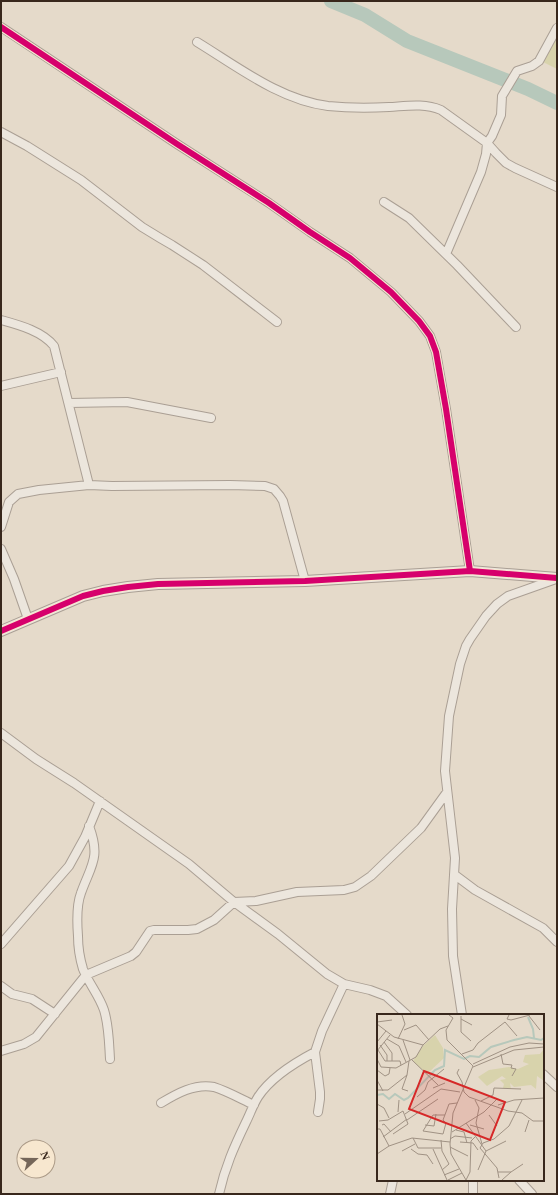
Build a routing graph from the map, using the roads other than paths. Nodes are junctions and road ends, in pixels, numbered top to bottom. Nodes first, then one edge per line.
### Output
1 (1, 27) edge
2 (557, 28) edge
3 (197, 42) dead end
4 (1, 132) edge
5 (487, 143) junction
6 (557, 187) edge
7 (384, 202) dead end
8 (446, 254) junction
9 (1, 320) edge
10 (276, 322) dead end
11 (516, 327) dead end
12 (61, 372) junction
13 (1, 386) edge
14 (69, 403) junction
15 (211, 418) dead end
16 (89, 485) junction
17 (1, 527) edge
18 (1, 549) edge
19 (470, 571) junction
20 (557, 578) edge
21 (305, 581) junction
22 (28, 619) junction
23 (1, 631) edge
24 (1, 733) edge
25 (447, 792) junction
26 (100, 801) junction
27 (89, 826) junction
28 (455, 874) junction
29 (234, 902) junction
30 (557, 942) edge
31 (1, 944) edge
32 (86, 975) junction
33 (344, 984) junction
34 (1, 986) edge
35 (54, 1014) junction
36 (406, 1014) edge
37 (462, 1014) edge
38 (1, 1051) edge
39 (315, 1052) junction
40 (110, 1059) dead end
41 (544, 1075) edge
42 (557, 1087) edge
43 (161, 1103) dead end
44 (254, 1105) junction
45 (318, 1112) dead end
46 (392, 1181) edge
47 (473, 1181) edge
48 (520, 1181) edge
49 (219, 1194) edge
50 (390, 1194) edge
51 (473, 1194) edge
52 (532, 1194) edge

1 - 19 street
2 - 5 street
3 - 5 street
4 - 10 street
5 - 6 street
5 - 8 street
7 - 8 street
8 - 11 street
9 - 12 street
12 - 13 street
12 - 14 street
14 - 15 street
14 - 16 street
16 - 17 street
16 - 21 street
18 - 22 street
19 - 20 street
19 - 21 street
20 - 25 street
21 - 22 street
22 - 23 street
24 - 26 street
25 - 28 street
25 - 29 street
26 - 27 street
26 - 29 street
27 - 31 street
27 - 32 street
28 - 30 street
28 - 37 street
29 - 32 street
29 - 33 street
32 - 35 street
32 - 40 street
33 - 36 street
33 - 39 street
34 - 35 street
35 - 38 street
39 - 44 street
39 - 45 street
41 - 42 street
43 - 44 street
44 - 49 street
46 - 50 street
47 - 51 street
48 - 52 street

